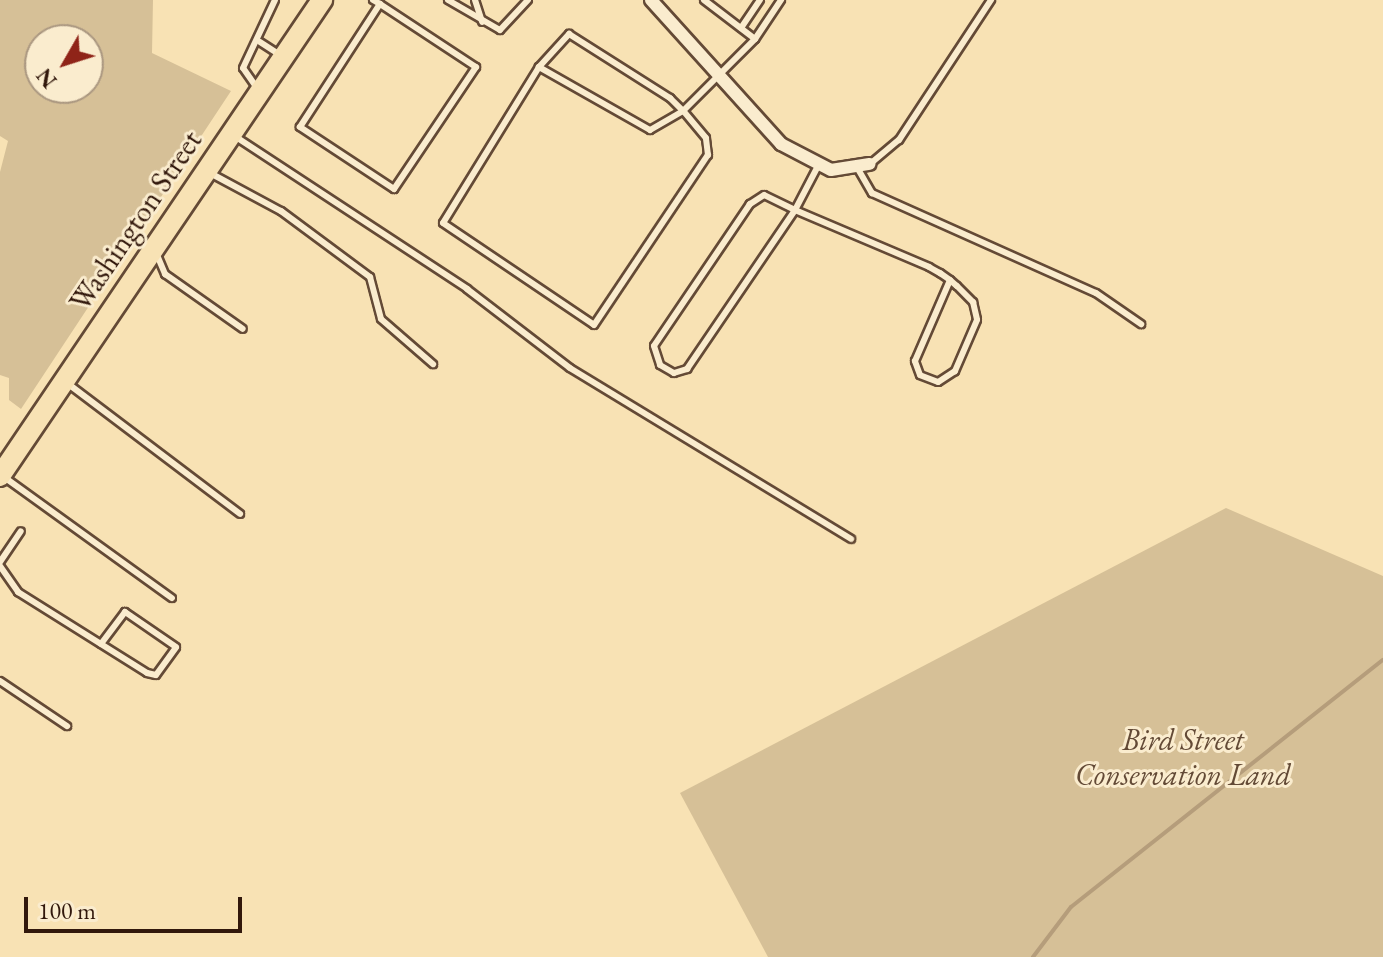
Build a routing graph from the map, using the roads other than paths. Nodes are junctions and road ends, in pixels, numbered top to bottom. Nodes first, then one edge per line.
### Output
1 (275, 0) edge
2 (448, 0) edge
3 (475, 0) edge
4 (528, 0) edge
5 (651, 0) edge
6 (704, 0) edge
7 (760, 0) edge
8 (781, 0) edge
9 (991, 0) edge
10 (377, 2) edge
11 (315, 4) edge
12 (482, 22) junction
13 (741, 28) junction
14 (755, 39) junction
15 (260, 42) junction
16 (283, 57) junction
17 (539, 67) junction
18 (716, 79) junction
19 (260, 90) junction
20 (683, 111) junction
21 (231, 133) junction
22 (818, 166) junction
23 (864, 167) junction
24 (206, 171) junction
25 (795, 210) junction
26 (154, 248) junction
27 (950, 280) junction
28 (1141, 324) dead end
29 (243, 329) dead end
30 (433, 364) dead end
31 (64, 381) junction
32 (2, 469) edge
33 (240, 514) dead end
34 (21, 531) dead end
35 (851, 539) dead end
36 (0, 564) edge
37 (172, 598) dead end
38 (101, 644) junction
39 (0, 681) edge
40 (67, 726) dead end

1 - 15 lane
2 - 12 lane
3 - 12 lane
4 - 12 lane
5 - 18 street
6 - 13 lane
7 - 13 lane
8 - 14 lane
9 - 23 lane
10 - 10 lane
11 - 16 main road, Washington Street
13 - 14 lane
14 - 18 lane
15 - 16 lane
15 - 19 lane
16 - 19 main road, Washington Street
17 - 20 lane
17 - 20 lane
17 - 20 lane
18 - 20 lane
18 - 22 street
19 - 21 main road, Washington Street
21 - 24 main road, Washington Street
21 - 35 lane
22 - 23 street
22 - 25 lane
23 - 28 lane
24 - 26 main road, Washington Street
24 - 30 lane
25 - 25 lane
25 - 27 lane
26 - 29 lane
26 - 31 main road, Washington Street
27 - 27 lane
31 - 32 main road, Washington Street
31 - 33 lane
32 - 37 lane
34 - 36 lane
36 - 38 lane
38 - 38 lane
39 - 40 lane

